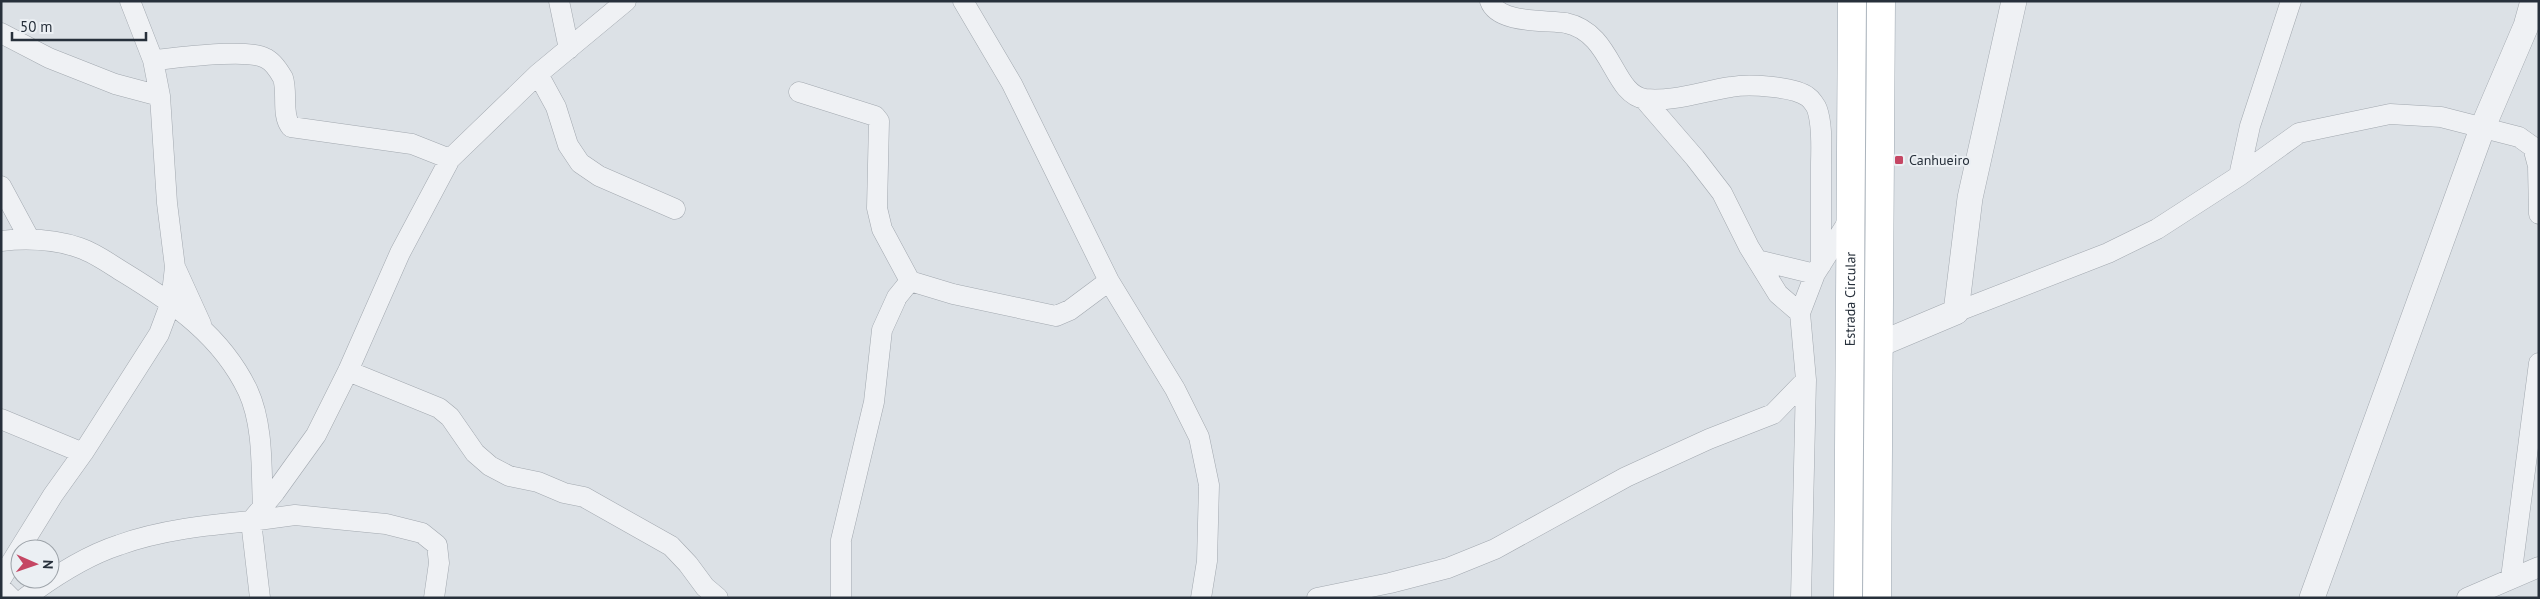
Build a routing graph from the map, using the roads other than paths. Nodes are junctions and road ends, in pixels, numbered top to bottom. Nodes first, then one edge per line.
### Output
1 (130, 1) edge
2 (141, 1) edge
3 (559, 1) edge
4 (626, 1) edge
5 (963, 1) edge
6 (1490, 1) edge
7 (1852, 1) edge
8 (1880, 1) edge
9 (2014, 1) edge
10 (2290, 1) edge
11 (2533, 1) edge
12 (1, 33) edge
13 (143, 34) junction
14 (569, 49) junction
15 (153, 60) junction
16 (538, 74) junction
17 (799, 92) dead end
18 (160, 96) junction
19 (1644, 99) junction
20 (2482, 129) junction
21 (450, 159) junction
22 (2239, 176) junction
23 (1, 186) edge
24 (675, 209) dead end
25 (2539, 214) edge
26 (1850, 220) junction
27 (29, 238) junction
28 (1, 241) edge
29 (1757, 260) junction
30 (175, 267) junction
31 (1818, 269) junction
32 (910, 281) junction
33 (1109, 281) junction
34 (171, 302) junction
35 (1956, 312) junction
36 (1800, 314) junction
37 (203, 328) junction
38 (1880, 344) junction
39 (2539, 363) edge
40 (348, 371) junction
41 (1806, 380) junction
42 (1773, 414) junction
43 (1, 419) edge
44 (1804, 426) junction
45 (83, 453) junction
46 (276, 492) junction
47 (257, 514) junction
48 (295, 515) junction
49 (2539, 567) edge
50 (2511, 578) junction
51 (1, 579) edge
52 (1, 588) edge
53 (11, 598) edge
54 (25, 598) edge
55 (260, 598) edge
56 (434, 598) edge
57 (718, 598) edge
58 (841, 598) edge
59 (1201, 598) edge
60 (1317, 598) edge
61 (1801, 598) edge
62 (1848, 598) edge
63 (1877, 598) edge
64 (2312, 598) edge
65 (2467, 598) edge

1 - 13 street
2 - 13 street
3 - 14 street
4 - 14 street
5 - 33 street
6 - 19 street
7 - 26 main road, Estrada Circular
8 - 38 main road, Estrada Circular
9 - 35 street
10 - 22 street
11 - 20 street
12 - 18 street
13 - 15 street
14 - 16 street
15 - 18 street
15 - 21 street
16 - 21 street
16 - 24 street
17 - 32 street
18 - 30 street
19 - 29 street
19 - 31 street
20 - 22 street
20 - 25 street
20 - 64 street
21 - 40 street
22 - 35 street
23 - 27 street
26 - 31 street
26 - 62 main road, Estrada Circular
27 - 28 street
27 - 34 street
29 - 31 street
29 - 36 street
30 - 34 street
30 - 37 street
31 - 36 street
32 - 33 street
32 - 58 street
33 - 59 street
34 - 37 street
34 - 45 street
35 - 38 street
36 - 41 street
37 - 47 street
38 - 63 main road, Estrada Circular
39 - 50 street
40 - 46 street
40 - 57 street
41 - 42 street
41 - 44 street
42 - 44 street
42 - 60 street
43 - 45 street
44 - 61 street
45 - 51 street
46 - 47 street
46 - 48 street
47 - 48 street
47 - 54 street
47 - 55 street
48 - 56 street
49 - 50 street
50 - 65 street
52 - 53 street

